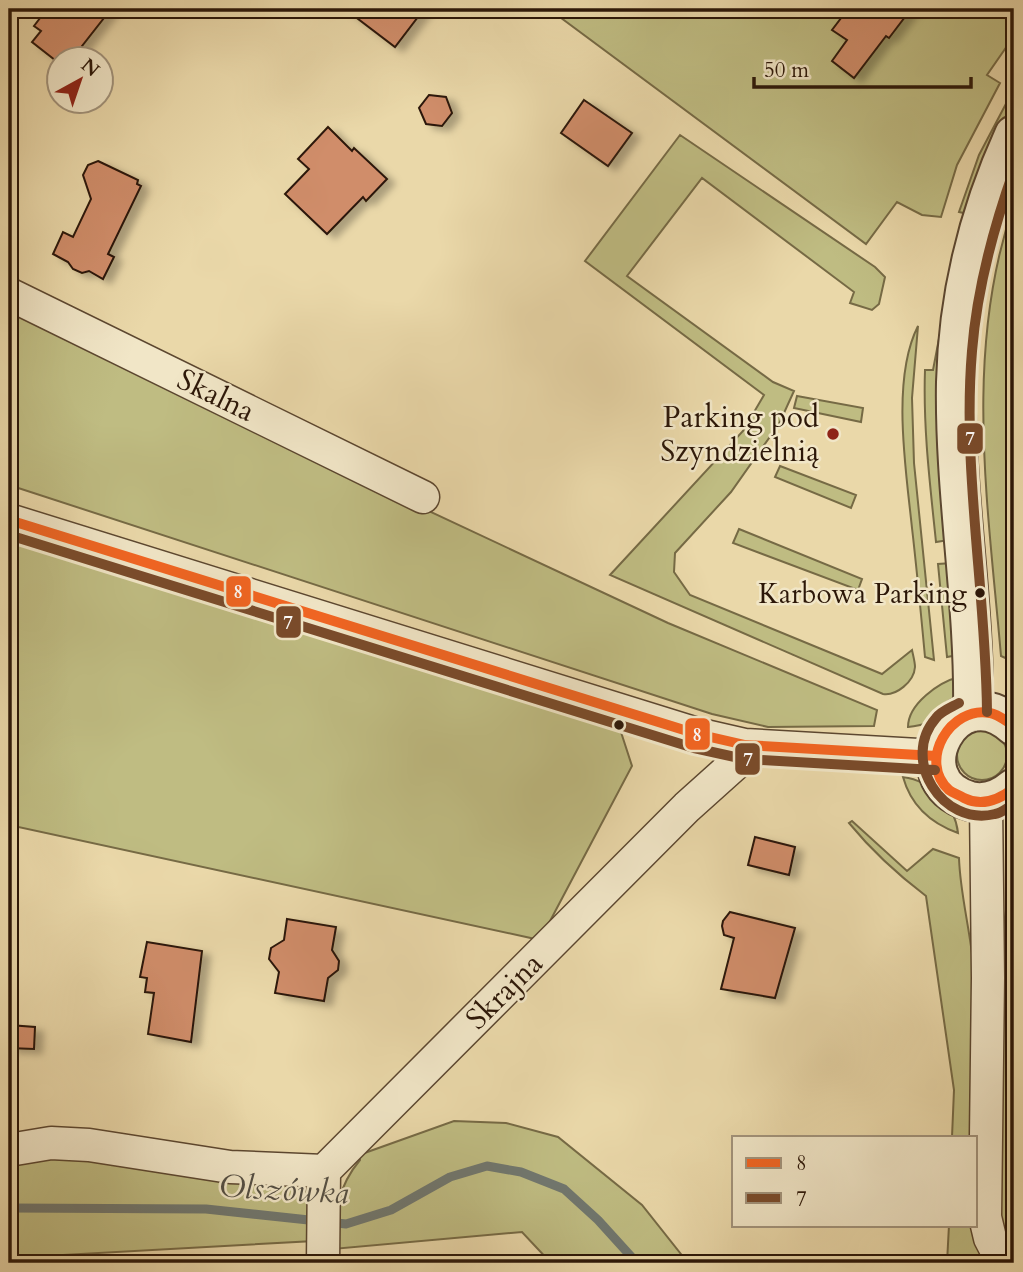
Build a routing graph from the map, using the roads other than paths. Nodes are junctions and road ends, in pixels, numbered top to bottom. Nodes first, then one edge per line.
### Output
1 (1014, 135) edge
2 (9, 294) edge
3 (423, 496) dead end
4 (9, 520) edge
5 (973, 712) junction
6 (1014, 726) edge
7 (745, 745) junction
8 (936, 756) junction
9 (1000, 795) edge
10 (9, 1150) edge
11 (324, 1171) junction
12 (323, 1251) edge
13 (1003, 1263) edge

1 - 5 street
2 - 3 street, Skalna
4 - 7 street
5 - 6 street
5 - 8 street
7 - 8 street
7 - 11 street, Skrajna
8 - 9 street
9 - 13 street
10 - 11 street
11 - 12 street

